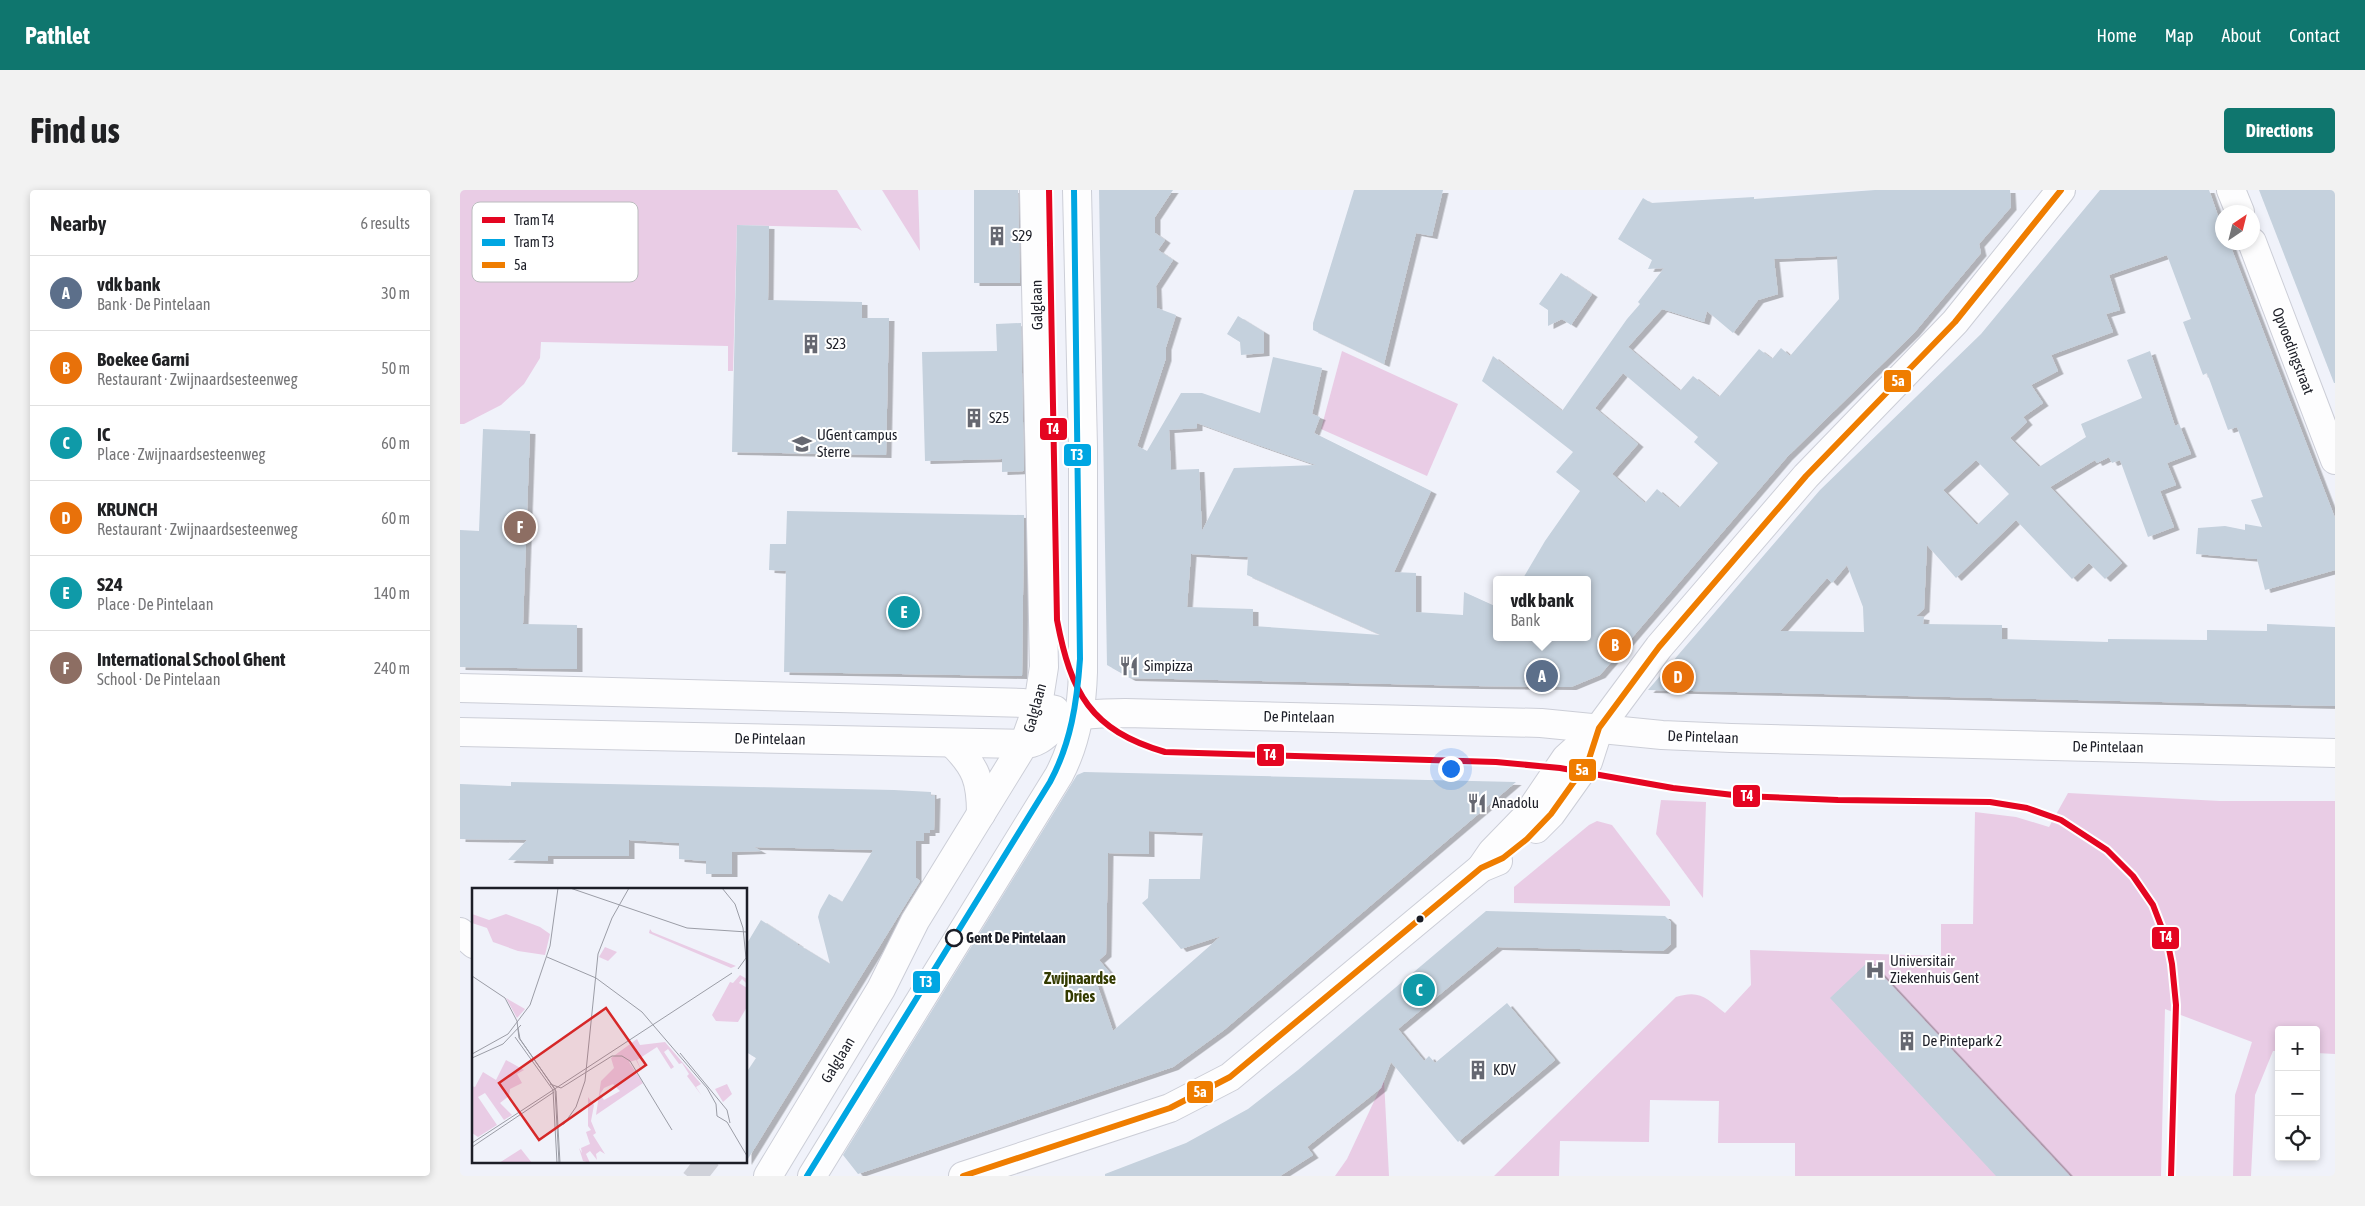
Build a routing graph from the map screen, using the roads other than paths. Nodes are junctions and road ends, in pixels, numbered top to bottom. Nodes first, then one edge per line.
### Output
1 (1034, 190) edge
2 (1077, 190) edge
3 (2061, 190) edge
4 (2231, 190) edge
5 (2237, 205) edge
6 (2255, 250) edge
7 (2335, 460) edge
8 (460, 688) edge
9 (1038, 705) junction
10 (1075, 718) junction
11 (1599, 728) junction
12 (460, 732) edge
13 (952, 743) junction
14 (1024, 744) junction
15 (2335, 753) edge
16 (981, 814) junction
17 (773, 1167) edge
18 (805, 1176) edge
19 (812, 1176) edge
20 (963, 1176) edge

1 - 9 street, Galglaan
2 - 10 street
3 - 11 street
4 - 5 street
6 - 7 street, Opvoedingstraat
8 - 9 street, De Pintelaan
9 - 10 street, De Pintelaan
9 - 14 street, Galglaan
10 - 11 street, De Pintelaan
10 - 14 street, De Pintelaan
10 - 19 street
11 - 15 street, De Pintelaan
11 - 20 street
12 - 13 street, De Pintelaan
13 - 14 street, De Pintelaan
13 - 16 street
14 - 16 street, Galglaan
16 - 17 street, Galglaan
17 - 18 street

